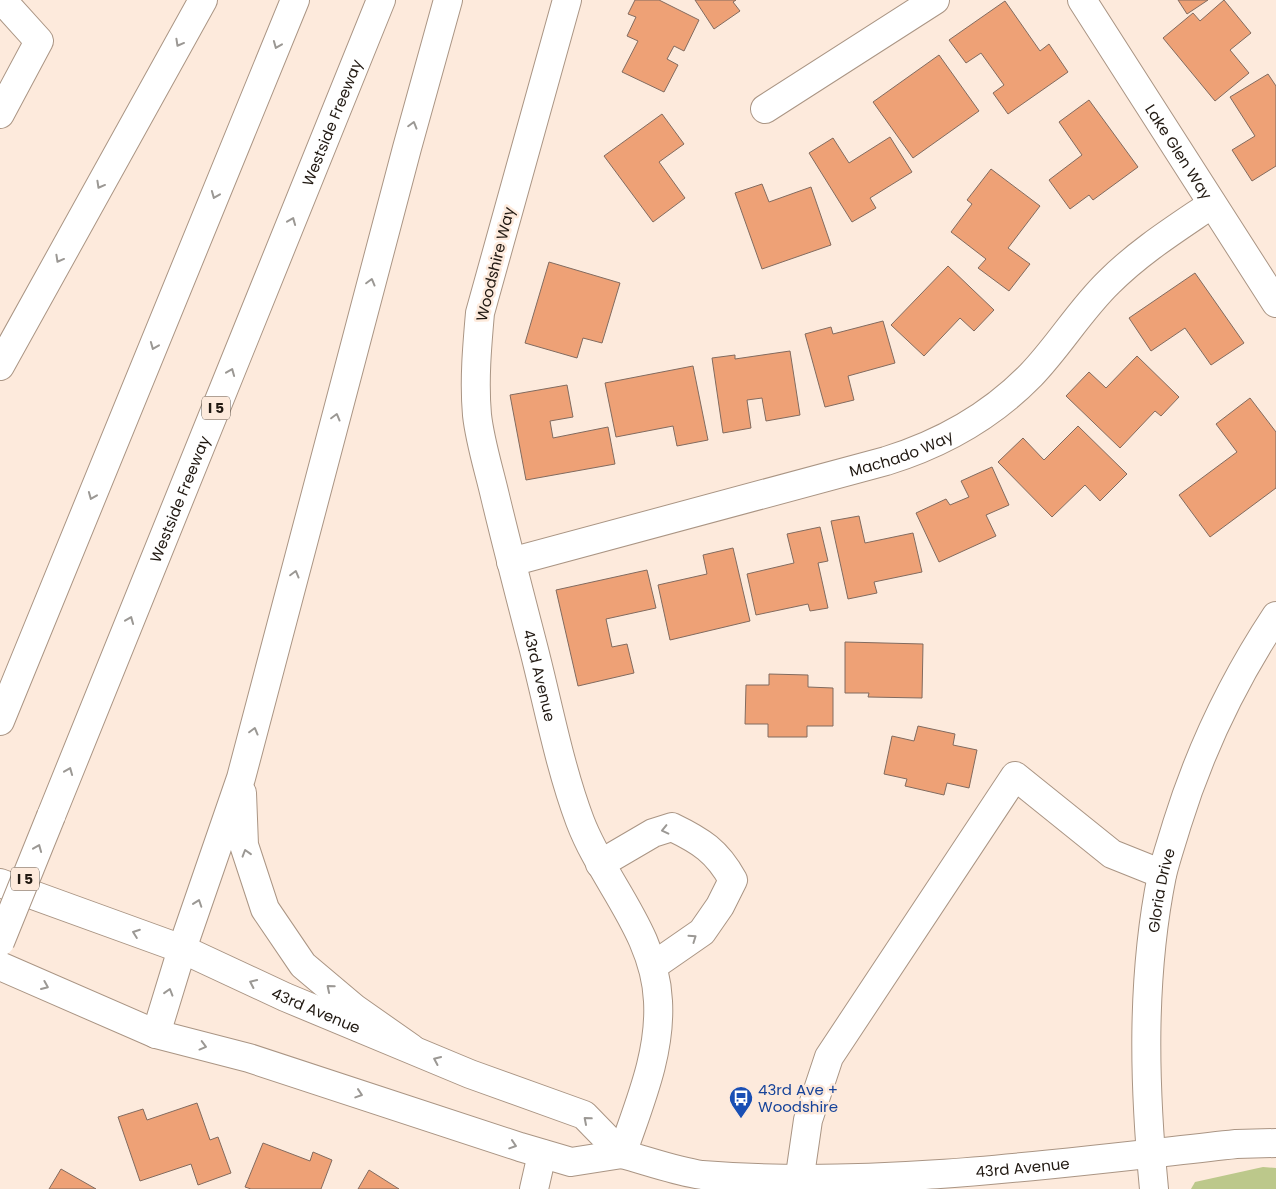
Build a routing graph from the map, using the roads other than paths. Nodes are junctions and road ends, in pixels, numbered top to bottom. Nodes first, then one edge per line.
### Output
1 (2, 0) edge
2 (203, 0) edge
3 (295, 0) edge
4 (381, 0) edge
5 (448, 0) edge
6 (567, 0) edge
7 (935, 0) edge
8 (1082, 0) edge
9 (765, 109) dead end
10 (0, 114) edge
11 (1212, 204) junction
12 (1276, 303) edge
13 (0, 366) edge
14 (511, 562) junction
15 (1276, 616) edge
16 (0, 721) edge
17 (242, 778) junction
18 (600, 864) junction
19 (1162, 874) junction
20 (0, 883) edge
21 (0, 942) edge
22 (182, 949) junction
23 (0, 966) edge
24 (653, 966) junction
25 (156, 1034) junction
26 (412, 1048) junction
27 (1276, 1144) edge
28 (542, 1154) junction
29 (622, 1154) junction
30 (1150, 1154) junction
31 (809, 1184) edge
32 (534, 1189) edge
33 (1154, 1189) edge

1 - 10 main road
2 -> 13 main road
3 -> 16 main road
21 -> 4 main road, Westside Freeway / I 5, bridge
17 -> 5 main road
6 - 14 main road, Woodshire Way
7 - 9 main road
8 - 11 main road, Lake Glen Way
11 - 12 main road, Lake Glen Way
11 - 14 main road, Machado Way
14 - 18 main road, 43rd Avenue
15 - 19 main road, Gloria Drive
22 -> 17 main road
26 -> 17 main road
18 - 24 main road, 43rd Avenue
24 -> 18 main road
19 - 30 main road, Gloria Drive
19 - 31 main road
22 -> 20 main road, 43rd Avenue
25 -> 22 main road
26 -> 22 main road, 43rd Avenue
23 -> 25 main road, 43rd Avenue
24 - 29 main road, 43rd Avenue
25 -> 28 main road, 43rd Avenue
29 -> 26 main road, 43rd Avenue
27 - 30 main road, 43rd Avenue
28 - 29 main road, 43rd Avenue
28 - 32 main road
29 - 31 main road, 43rd Avenue
30 - 31 main road, 43rd Avenue
30 - 33 main road, Gloria Drive

